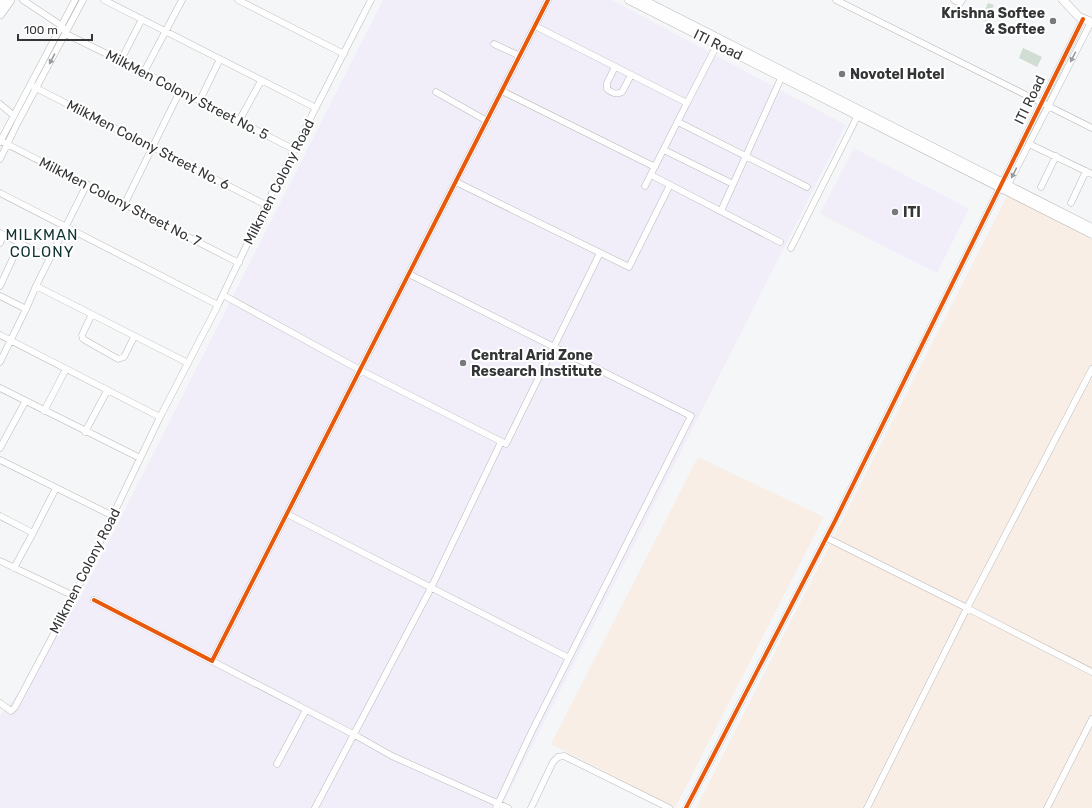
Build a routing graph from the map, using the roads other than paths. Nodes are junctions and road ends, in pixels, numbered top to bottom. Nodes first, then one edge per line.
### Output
1 (3, 0) edge
2 (10, 0) edge
3 (23, 0) edge
4 (75, 0) edge
5 (83, 0) edge
6 (104, 0) edge
7 (181, 0) edge
8 (238, 0) edge
9 (371, 0) edge
10 (548, 0) edge
11 (629, 0) edge
12 (643, 0) edge
13 (836, 0) edge
14 (954, 0) edge
15 (962, 0) edge
16 (1063, 0) edge
17 (0, 3) edge
18 (0, 14) edge
19 (142, 19) junction
20 (1089, 21) edge
21 (62, 26) junction
22 (535, 26) junction
23 (166, 31) junction
24 (66, 34) junction
25 (718, 42) junction
26 (494, 44) dead end
27 (344, 54) junction
28 (520, 56) junction
29 (220, 59) junction
30 (121, 60) junction
31 (615, 67) junction
32 (144, 72) junction
33 (631, 75) junction
34 (782, 76) junction
35 (261, 81) junction
36 (30, 85) junction
37 (36, 89) junction
38 (180, 91) junction
39 (502, 91) junction
40 (436, 92) dead end
41 (200, 100) junction
42 (1041, 103) junction
43 (0, 104) edge
44 (687, 104) junction
45 (1048, 106) junction
46 (316, 108) junction
47 (13, 115) junction
48 (858, 115) junction
49 (239, 121) junction
50 (487, 121) junction
51 (678, 122) junction
52 (1092, 128) edge
53 (0, 142) edge
54 (1029, 144) junction
55 (8, 145) junction
56 (151, 147) junction
57 (295, 150) junction
58 (664, 150) junction
59 (745, 156) junction
60 (1056, 156) junction
61 (0, 159) edge
62 (655, 167) junction
63 (1089, 173) edge
64 (651, 174) junction
65 (456, 182) junction
66 (87, 184) junction
67 (733, 184) junction
68 (670, 185) junction
69 (1003, 185) junction
70 (645, 186) dead end
71 (807, 187) dead end
72 (1041, 187) dead end
73 (0, 193) edge
74 (125, 203) junction
75 (1071, 203) dead end
76 (266, 205) junction
77 (721, 211) junction
78 (65, 226) junction
79 (1092, 228) edge
80 (2, 234) edge
81 (1092, 234) edge
82 (780, 242) dead end
83 (0, 243) edge
84 (20, 243) junction
85 (791, 248) dead end
86 (600, 253) junction
87 (49, 258) junction
88 (239, 263) junction
89 (409, 274) junction
90 (0, 286) edge
91 (36, 286) junction
92 (223, 295) junction
93 (0, 296) edge
94 (218, 305) junction
95 (26, 309) junction
96 (91, 316) junction
97 (0, 335) edge
98 (134, 337) junction
99 (11, 341) junction
100 (554, 348) junction
101 (0, 362) edge
102 (188, 363) junction
103 (66, 369) junction
104 (1092, 369) edge
105 (360, 370) junction
106 (0, 388) edge
107 (107, 391) junction
108 (25, 402) junction
109 (44, 411) junction
110 (160, 417) junction
111 (85, 432) junction
112 (501, 442) junction
113 (0, 448) edge
114 (140, 458) junction
115 (0, 460) edge
116 (56, 488) junction
117 (287, 514) junction
118 (113, 516) junction
119 (2, 517) edge
120 (0, 524) edge
121 (33, 533) junction
122 (827, 538) junction
123 (0, 561) edge
124 (14, 568) junction
125 (431, 588) junction
126 (74, 596) junction
127 (94, 600) dead end
128 (967, 608) junction
129 (569, 658) junction
130 (212, 661) junction
131 (1092, 672) edge
132 (0, 703) edge
133 (306, 710) junction
134 (1092, 718) edge
135 (353, 734) junction
136 (277, 764) dead end
137 (497, 806) edge
138 (316, 808) edge
139 (508, 808) edge
140 (531, 808) edge
141 (669, 808) edge
142 (686, 808) edge
143 (867, 808) edge
144 (1047, 808) edge

1 - 17 main road
2 - 18 main road
3 - 21 street
4 - 21 street
5 - 24 street
6 - 19 street
7 - 23 street
8 - 27 street
9 - 27 street, Milkmen Colony Road
10 - 22 street
11 - 25 street, ITI Road
12 - 25 street, ITI Road
13 - 42 street
14 - 15 street
16 - 20 street
19 - 23 street
19 - 30 street
20 - 42 street, ITI Road
20 -> 45 street, ITI Road
21 - 24 street
21 - 36 street
22 - 28 street
22 - 31 street
23 - 29 street
23 - 32 street
24 - 30 street, MilkMen Colony Street No. 5
24 -> 37 street
25 - 34 street, ITI Road
25 - 44 street
25 - 69 street, ITI Road
26 - 28 street
27 - 46 street, Milkmen Colony Road
28 - 39 street
29 - 35 street
29 - 41 street
30 - 32 street, MilkMen Colony Street No. 5
31 - 33 street
31 - 33 street
32 - 38 street, MilkMen Colony Street No. 5
33 - 44 street
34 - 48 street, ITI Road
34 - 59 street
35 - 46 street
35 - 49 street
36 - 37 street, MilkMen Colony Street No. 6
36 - 47 street
37 - 55 street
37 - 56 street, MilkMen Colony Street No. 6
38 - 41 street, MilkMen Colony Street No. 5
38 - 56 street
39 - 50 street
39 - 62 street
40 - 50 street
41 - 49 street, MilkMen Colony Street No. 5
42 - 45 street
42 - 69 street, ITI Road
43 - 47 street
44 - 51 street
45 - 52 street
45 - 54 street, ITI Road
46 - 57 street, Milkmen Colony Road
47 - 53 street
48 - 69 street, ITI Road
48 - 85 street
49 - 57 street, MilkMen Colony Street No. 5
50 - 65 street
51 - 58 street
51 - 59 street
53 - 55 street, MilkMen Colony Street No. 7
54 - 60 street
54 -> 69 street, ITI Road
55 - 61 street
55 - 66 street, MilkMen Colony Street No. 7
56 - 74 street
56 - 76 street, MilkMen Colony Street No. 6
57 - 76 street, Milkmen Colony Road
58 - 62 street
58 - 67 street
59 - 67 street
59 - 71 street
60 - 63 street
60 - 72 street
62 - 64 street
63 - 75 street
64 - 68 street
64 - 70 street
65 - 86 street
65 - 89 street
66 - 74 street, MilkMen Colony Street No. 7
66 - 78 street
67 - 77 street
68 - 77 street
68 - 86 street
69 - 79 street, ITI Road
69 - 81 street
69 - 122 street
73 - 78 street
74 - 88 street, MilkMen Colony Street No. 7
76 - 88 street, Milkmen Colony Road
77 - 82 street
78 - 87 street
78 - 94 street
80 - 83 street
80 - 84 street
84 - 87 street
84 - 90 street
86 - 100 street
87 - 91 street
88 - 92 street, Milkmen Colony Road
89 - 100 street
89 - 105 street
91 - 95 street
91 - 96 street
92 - 94 street, Milkmen Colony Road
92 - 105 street
93 - 95 street
94 - 102 street, Milkmen Colony Road
95 - 99 street
96 - 98 street
96 - 98 street
97 - 99 street
98 - 102 street
99 - 101 street
99 - 103 street
100 - 112 street
100 - 129 street
102 - 110 street, Milkmen Colony Road
103 - 107 street
103 - 109 street
104 - 128 street
105 - 112 street
105 - 117 street
106 - 108 street
107 - 110 street
107 - 111 street
108 - 109 street
108 - 113 street
109 - 111 street
110 - 114 street, Milkmen Colony Road
111 - 114 street
112 - 125 street
114 - 118 street, Milkmen Colony Road
115 - 116 street
116 - 118 street
116 - 121 street
117 - 125 street
117 - 130 street
118 - 126 street, Milkmen Colony Road
119 - 120 street
119 - 121 street
121 - 124 street
122 - 128 street
122 - 142 street
123 - 124 street
124 - 126 street
125 - 129 street
125 - 135 street
126 - 132 street, Milkmen Colony Road
127 - 130 street
128 - 131 street
128 - 143 street
129 - 137 street
130 - 133 street
133 - 135 street
133 - 136 street
134 - 144 street
135 - 137 street
135 - 138 street
137 - 139 street
140 - 141 street

